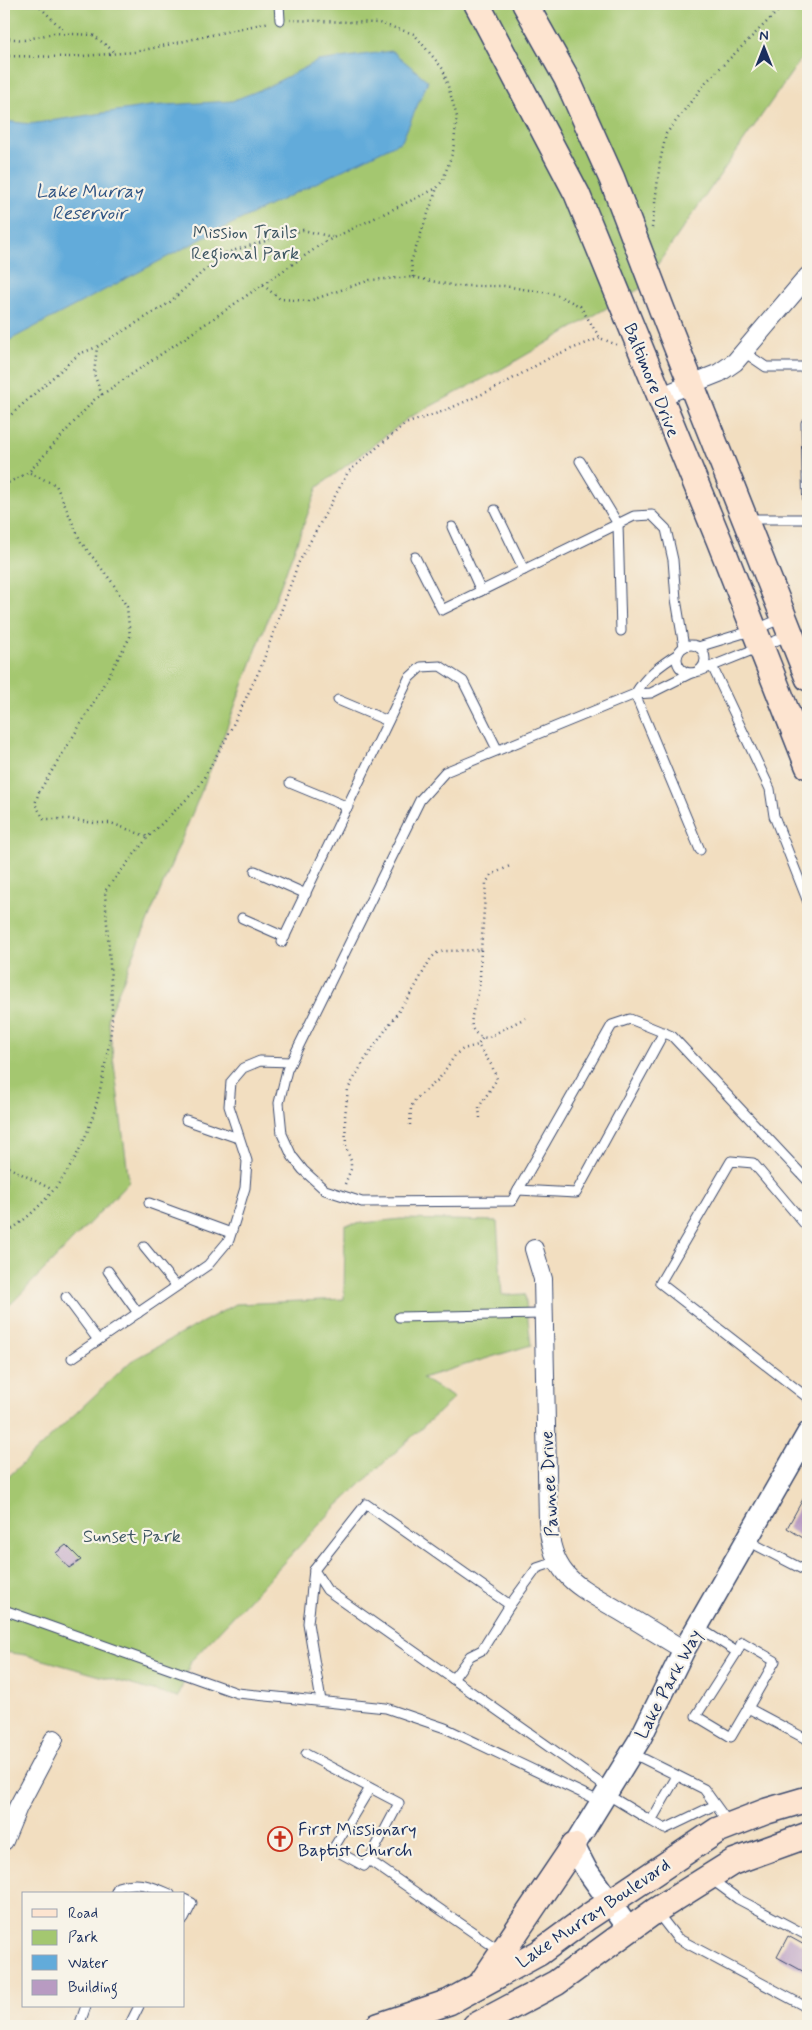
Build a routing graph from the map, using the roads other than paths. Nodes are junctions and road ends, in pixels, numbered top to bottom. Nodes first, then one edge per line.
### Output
1 (279, 4) edge
2 (477, 4) edge
3 (525, 4) edge
4 (280, 20) road end
5 (808, 276) edge
6 (744, 352) junction
7 (808, 367) edge
8 (691, 384) junction
9 (659, 398) junction
10 (806, 423) dead end
11 (580, 461) dead end
12 (495, 510) dead end
13 (746, 519) junction
14 (618, 524) junction
15 (452, 527) dead end
16 (415, 557) dead end
17 (524, 570) junction
18 (481, 591) junction
19 (787, 626) junction
20 (621, 630) dead end
21 (757, 638) junction
22 (698, 647) junction
23 (681, 651) junction
24 (712, 666) junction
25 (695, 672) junction
26 (808, 678) edge
27 (635, 694) junction
28 (338, 700) dead end
29 (388, 721) junction
30 (498, 749) junction
31 (808, 766) edge
32 (290, 783) dead end
33 (348, 807) junction
34 (700, 850) dead end
35 (256, 871) dead end
36 (306, 894) junction
37 (808, 902) edge
38 (242, 918) dead end
39 (664, 1032) junction
40 (291, 1062) junction
41 (186, 1120) dead end
42 (238, 1138) junction
43 (808, 1181) edge
44 (518, 1190) junction
45 (150, 1203) dead end
46 (808, 1228) edge
47 (231, 1233) junction
48 (144, 1248) dead end
49 (534, 1250) dead end
50 (108, 1271) dead end
51 (176, 1286) junction
52 (66, 1297) dead end
53 (138, 1313) junction
54 (542, 1314) junction
55 (399, 1317) dead end
56 (98, 1340) junction
57 (72, 1358) dead end
58 (808, 1398) edge
59 (808, 1433) edge
60 (748, 1541) junction
61 (558, 1561) junction
62 (314, 1570) junction
63 (808, 1572) edge
64 (510, 1604) junction
65 (4, 1610) edge
66 (698, 1628) junction
67 (684, 1650) junction
68 (736, 1652) junction
69 (453, 1679) junction
70 (321, 1701) junction
71 (748, 1708) junction
72 (54, 1739) dead end
73 (808, 1740) edge
74 (631, 1753) junction
75 (306, 1754) dead end
76 (677, 1776) junction
77 (370, 1788) junction
78 (607, 1795) junction
79 (808, 1799) edge
80 (716, 1805) junction
81 (651, 1821) junction
82 (731, 1826) junction
83 (808, 1834) edge
84 (4, 1841) edge
85 (574, 1846) junction
86 (369, 1860) junction
87 (708, 1877) junction
88 (116, 1892) edge
89 (165, 1892) edge
90 (185, 1900) edge
91 (610, 1901) junction
92 (656, 1911) junction
93 (185, 1918) edge
94 (630, 1929) junction
95 (808, 1936) edge
96 (503, 1952) junction
97 (481, 1984) junction
98 (85, 2008) edge
99 (139, 2008) edge
100 (808, 2008) edge
101 (80, 2026) edge
102 (129, 2026) edge
103 (378, 2026) edge
104 (476, 2026) edge

1 - 4 lane
2 - 9 main road, Baltimore Drive
3 - 8 main road, Baltimore Drive
5 - 6 street
6 - 7 lane
6 - 8 street
8 - 9 street
8 - 13 main road, Baltimore Drive
9 - 21 main road, Baltimore Drive
10 - 13 lane
11 - 14 lane
12 - 17 lane
13 - 19 main road, Baltimore Drive
14 - 17 lane
14 - 20 lane
14 - 23 lane
15 - 18 lane
16 - 18 lane
17 - 18 lane
19 - 21 lane
19 - 21 lane
19 - 26 main road, Baltimore Drive
21 - 22 lane
21 - 24 lane
21 - 31 main road, Baltimore Drive
22 - 23 lane
22 - 25 lane
23 - 25 lane
23 - 27 lane
24 - 25 lane
24 - 37 lane
25 - 27 lane
27 - 30 lane
27 - 34 lane
28 - 29 lane
29 - 30 lane
29 - 33 lane
30 - 40 lane
32 - 33 lane
33 - 36 lane
35 - 36 lane
36 - 38 lane
39 - 43 lane
39 - 44 lane
39 - 44 lane
40 - 42 lane
40 - 44 lane
41 - 42 lane
42 - 47 lane
45 - 47 lane
46 - 58 lane
47 - 51 lane
48 - 51 lane
49 - 54 street, Pawnee Drive
50 - 53 lane
51 - 53 lane
52 - 56 lane
53 - 56 lane
54 - 55 lane
54 - 61 street, Pawnee Drive
56 - 57 lane
59 - 60 street, Lake Park Way
60 - 63 lane
60 - 66 street, Lake Park Way
61 - 64 lane
61 - 67 street, Pawnee Drive
62 - 64 lane
62 - 69 lane
62 - 70 lane
64 - 69 lane
65 - 70 lane
66 - 67 street, Lake Park Way
66 - 68 lane
67 - 74 street, Lake Park Way
68 - 71 lane
68 - 71 lane
69 - 78 lane
70 - 78 lane
71 - 73 lane
72 - 84 street
74 - 76 lane
74 - 78 street, Lake Park Way
75 - 77 lane
76 - 80 lane
76 - 81 lane
77 - 86 lane
77 - 86 lane
78 - 81 lane
78 - 85 street, Lake Park Way
79 - 82 main road, Lake Murray Boulevard
80 - 81 lane
80 - 82 lane
82 - 91 main road, Lake Murray Boulevard
83 - 87 main road, Lake Murray Boulevard
85 - 91 street
85 - 96 main road
86 - 96 lane
87 - 92 main road, Lake Murray Boulevard
87 - 95 lane
88 - 89 lane
90 - 93 lane
91 - 94 street
91 - 97 main road, Lake Murray Boulevard
92 - 94 main road, Lake Murray Boulevard
92 - 100 lane
94 - 104 main road, Lake Murray Boulevard
96 - 97 main road
97 - 103 main road, Lake Murray Boulevard
98 - 101 lane
99 - 102 lane

